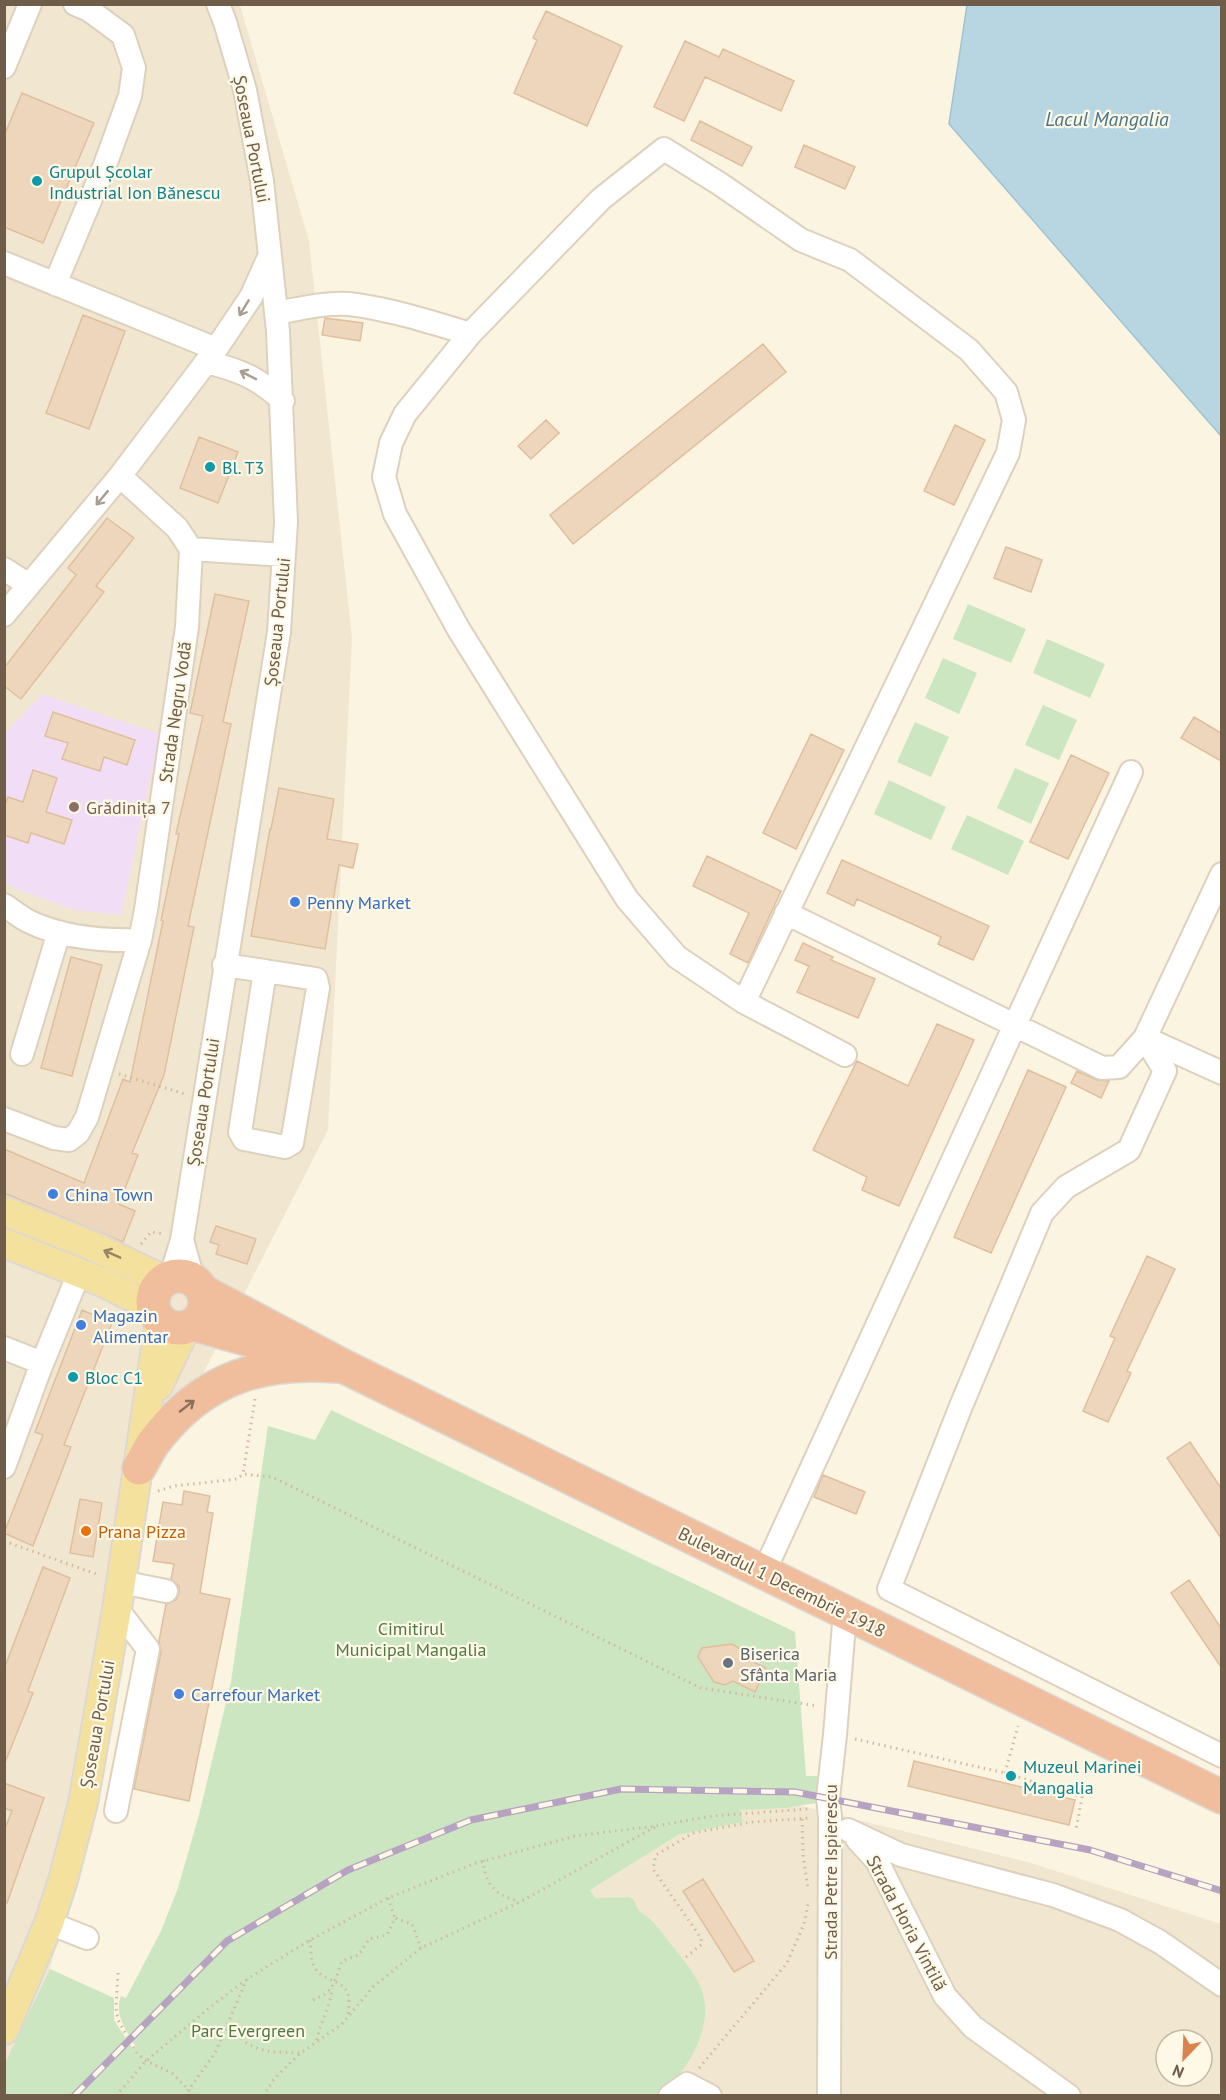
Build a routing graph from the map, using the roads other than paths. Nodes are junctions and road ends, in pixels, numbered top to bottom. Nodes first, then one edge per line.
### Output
1 (30, 4) edge
2 (75, 4) edge
3 (218, 4) edge
4 (4, 67) edge
5 (270, 256) junction
6 (4, 263) edge
7 (55, 284) junction
8 (276, 313) junction
9 (470, 334) junction
10 (212, 356) junction
11 (283, 401) junction
12 (120, 476) junction
13 (191, 549) junction
14 (284, 555) junction
15 (4, 569) edge
16 (29, 585) junction
17 (4, 615) edge
18 (1131, 772) dead end
19 (1221, 874) edge
20 (4, 905) edge
21 (786, 913) junction
22 (59, 932) junction
23 (140, 940) junction
24 (224, 965) junction
25 (265, 971) junction
26 (744, 1002) junction
27 (1015, 1027) junction
28 (1145, 1038) junction
29 (22, 1054) dead end
30 (845, 1055) dead end
31 (1221, 1073) edge
32 (4, 1119) edge
33 (4, 1211) edge
34 (4, 1243) edge
35 (79, 1273) junction
36 (178, 1301) junction
37 (4, 1348) edge
38 (42, 1363) junction
39 (343, 1366) junction
40 (4, 1467) edge
41 (139, 1468) junction
42 (764, 1572) junction
43 (166, 1591) dead end
44 (119, 1596) junction
45 (845, 1612) junction
46 (1221, 1756) edge
47 (1221, 1797) edge
48 (83, 1803) junction
49 (830, 1817) junction
50 (848, 1830) junction
51 (48, 1923) junction
52 (87, 1938) dead end
53 (1221, 1985) edge
54 (4, 2030) edge
55 (679, 2090) edge
56 (710, 2096) edge
57 (829, 2096) edge
58 (1069, 2096) edge

1 - 4 street
2 - 7 street
3 - 5 street, Șoseaua Portului
5 - 8 street, Șoseaua Portului
5 -> 10 street
6 - 7 street
7 - 10 street
8 - 9 street
8 - 11 street, Șoseaua Portului
9 - 21 street
9 - 26 street
11 -> 10 street
10 - 12 street
11 - 14 street, Șoseaua Portului
12 - 13 street
12 -> 16 street
13 - 14 street
13 - 23 street, Strada Negru Vodă
14 - 24 street, Șoseaua Portului
15 - 16 street
16 - 17 street
18 - 27 street
19 - 28 street
20 - 22 street
21 - 26 street
21 - 27 street
22 - 23 street
22 - 29 street
23 - 32 street, Strada Negru Vodă
24 - 25 street
24 - 36 street, Șoseaua Portului
25 - 25 street
26 - 30 street
27 - 28 street
27 - 42 street
28 - 31 street
28 - 46 street
36 -> 33 main road, Bulevardul 1 Decembrie 1918
34 - 35 main road, Bulevardul 1 Decembrie 1918
35 - 36 main road, Bulevardul 1 Decembrie 1918
35 - 38 street
36 - 39 highway, Bulevardul 1 Decembrie 1918
36 - 41 main road, Șoseaua Portului
37 - 38 street
38 - 40 street
41 -> 39 highway
39 - 42 highway, Bulevardul 1 Decembrie 1918
41 - 44 main road, Șoseaua Portului
42 - 45 highway, Bulevardul 1 Decembrie 1918
43 - 44 street
44 - 48 main road, Șoseaua Portului
44 - 48 street
45 - 47 highway, Bulevardul 1 Decembrie 1918
45 - 49 street, Strada Petre Ispierescu
48 - 51 main road, Șoseaua Portului
49 - 50 street, Strada Horia Vintilă
49 - 57 street, Strada Petre Ispierescu
50 - 53 street
50 - 58 street, Strada Horia Vintilă
51 - 52 street
51 - 54 main road, Șoseaua Portului
55 - 56 street

